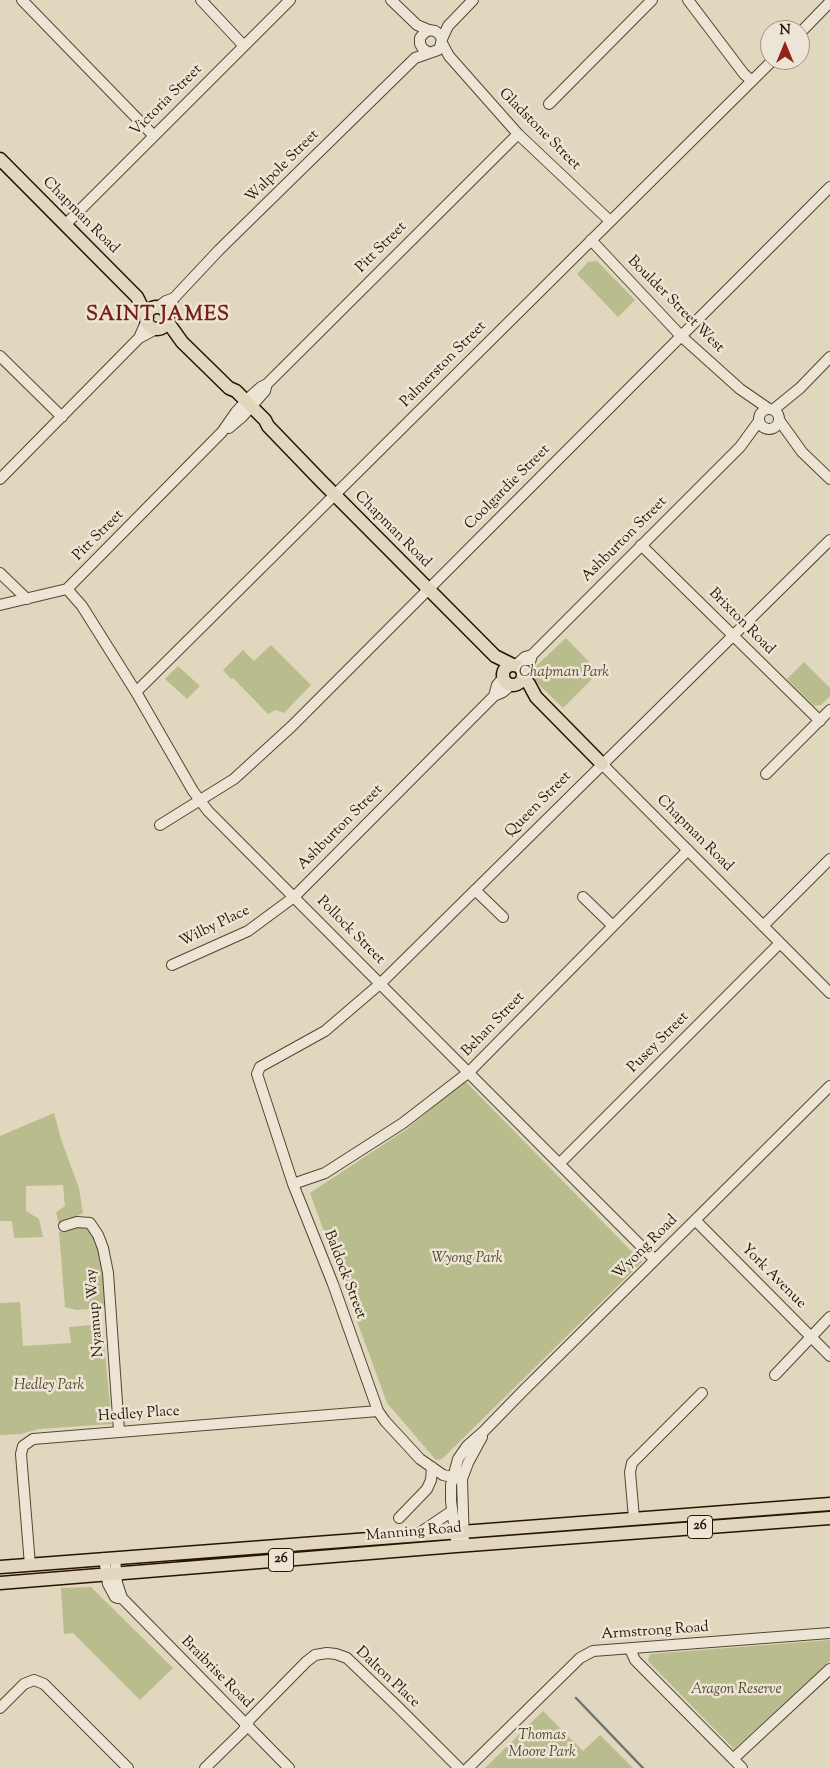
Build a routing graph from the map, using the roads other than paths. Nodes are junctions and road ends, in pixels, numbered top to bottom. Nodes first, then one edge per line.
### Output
1 (22, 0) edge
2 (201, 0) edge
3 (290, 0) edge
4 (391, 0) edge
5 (473, 0) edge
6 (652, 0) edge
7 (688, 0) edge
8 (830, 2) edge
9 (810, 23) edge
10 (417, 24) junction
11 (437, 36) junction
12 (420, 41) junction
13 (244, 46) junction
14 (431, 52) junction
15 (449, 56) junction
16 (415, 58) junction
17 (763, 70) edge
18 (752, 81) junction
19 (549, 104) dead end
20 (518, 134) junction
21 (154, 136) junction
22 (0, 159) edge
23 (830, 187) edge
24 (610, 221) junction
25 (65, 224) junction
26 (591, 240) junction
27 (157, 318) junction
28 (681, 336) junction
29 (0, 356) edge
30 (830, 357) edge
31 (740, 389) junction
32 (247, 406) junction
33 (775, 414) junction
34 (62, 417) junction
35 (759, 420) junction
36 (770, 429) junction
37 (740, 447) junction
38 (802, 452) junction
39 (0, 479) edge
40 (830, 479) edge
41 (334, 495) junction
42 (830, 540) edge
43 (641, 545) junction
44 (0, 573) edge
45 (67, 589) junction
46 (428, 589) junction
47 (26, 599) junction
48 (0, 606) edge
49 (734, 636) junction
50 (514, 675) junction
51 (136, 692) junction
52 (830, 710) edge
53 (820, 720) junction
54 (602, 764) junction
55 (766, 774) dead end
56 (200, 801) junction
57 (160, 824) dead end
58 (688, 850) junction
59 (830, 859) edge
60 (475, 890) junction
61 (294, 897) junction
62 (582, 897) dead end
63 (503, 917) dead end
64 (613, 926) junction
65 (763, 926) junction
66 (780, 943) junction
67 (172, 965) dead end
68 (380, 983) junction
69 (830, 993) edge
70 (469, 1072) junction
71 (257, 1074) joint
72 (830, 1086) edge
73 (560, 1164) junction
74 (293, 1184) junction
75 (695, 1220) junction
76 (64, 1226) dead end
77 (655, 1260) junction
78 (830, 1317) edge
79 (811, 1336) junction
80 (830, 1356) edge
81 (775, 1375) dead end
82 (702, 1393) dead end
83 (378, 1411) junction
84 (119, 1431) junction
85 (432, 1466) junction
86 (458, 1474) junction
87 (830, 1504) edge
88 (452, 1512) junction
89 (399, 1518) dead end
90 (634, 1518) junction
91 (830, 1518) edge
92 (459, 1532) junction
93 (418, 1534) junction
94 (460, 1545) junction
95 (110, 1558) junction
96 (30, 1564) junction
97 (0, 1567) edge
98 (112, 1574) junction
99 (0, 1583) edge
100 (830, 1633) edge
101 (630, 1649) junction
102 (830, 1669) edge
103 (0, 1708) edge
104 (246, 1725) junction
105 (733, 1759) junction
106 (121, 1766) edge
107 (205, 1768) edge
108 (289, 1768) edge
109 (458, 1768) edge
110 (468, 1768) edge
111 (742, 1768) edge

1 - 21 street
2 - 13 street
3 - 13 street, Victoria Street
4 - 10 street
5 - 11 street
6 - 19 street
7 - 18 street
8 - 9 street
10 - 11 street
10 - 12 street
11 - 12 street
11 - 14 street
11 - 15 street, Gladstone Street
12 - 14 street
12 - 16 street, Walpole Street
13 - 21 street, Victoria Street
14 - 15 street
14 - 16 street, Walpole Street
15 - 20 street, Gladstone Street
16 - 27 street, Walpole Street
17 - 18 street, Palmerston Street
18 - 24 street, Palmerston Street
20 - 24 street, Gladstone Street
20 - 32 street, Pitt Street
21 - 25 street, Victoria Street
22 - 25 main road, Chapman Road
23 - 28 street, Coolgardie Street
24 - 26 street, Palmerston Street
25 - 27 main road, Chapman Road
26 - 28 street, Boulder Street West
26 - 41 street, Palmerston Street
27 - 32 main road, Chapman Road
27 - 34 street
28 - 31 street, Boulder Street West
28 - 46 street, Coolgardie Street
29 - 34 street
30 - 33 street
31 - 33 street, Boulder Street West
31 - 35 street, Boulder Street West
32 - 41 main road, Chapman Road
32 - 45 street, Pitt Street
33 - 35 street
33 - 36 street
33 - 38 street, Boulder Street West
34 - 39 street
35 - 36 street
35 - 37 street, Ashburton Street
36 - 37 street, Ashburton Street
36 - 38 street, Boulder Street West
37 - 43 street, Ashburton Street
38 - 40 street, Boulder Street West
41 - 46 main road, Chapman Road
41 - 51 street, Palmerston Street
42 - 49 street, Queen Street
43 - 49 street, Brixton Road
43 - 50 street, Ashburton Street
44 - 47 street
45 - 47 street
45 - 51 street, Pollock Street
46 - 50 main road, Chapman Road
46 - 56 street, Coolgardie Street
47 - 48 street
49 - 53 street, Brixton Road
49 - 54 street, Queen Street
50 - 54 main road, Chapman Road
50 - 61 street, Ashburton Street
51 - 56 street, Pollock Street
52 - 53 street
53 - 55 street
54 - 58 street, Chapman Road
54 - 60 street, Queen Street
56 - 57 street, Coolgardie Street
56 - 61 street, Pollock Street
58 - 64 street, Behan Street
58 - 65 street, Chapman Road
59 - 65 street
60 - 63 street
60 - 68 street, Queen Street
61 - 67 street, Wilby Place
61 - 68 street, Pollock Street
62 - 64 street
64 - 70 street, Behan Street
65 - 66 street, Chapman Road
66 - 69 street, Chapman Road
66 - 73 street, Pusey Street
68 - 70 street, Pollock Street
68 - 71 street, Queen Street
70 - 73 street, Pollock Street
70 - 74 street, Behan Street
71 - 74 street, Baldock Street
72 - 75 street, Wyong Road
73 - 77 street, Pollock Street
74 - 83 street, Baldock Street
75 - 77 street, Wyong Road
75 - 79 street, York Avenue
76 - 84 street, Nyamup Way
77 - 86 street, Wyong Road
78 - 79 street
79 - 80 street, York Avenue
79 - 81 street
82 - 90 street
83 - 84 street, Hedley Place
83 - 85 street, Baldock Street
84 - 96 street, Hedley Place
85 - 86 street, Baldock Street
85 - 89 street
86 - 88 street, Wyong Road
86 - 92 street, Wyong Road
87 - 90 main road, Manning Road / 26
88 - 92 street, Wyong Road
88 - 93 street
90 - 92 main road, Manning Road / 26
91 - 94 main road, Manning Road / 26
92 - 93 main road, Manning Road / 26
92 - 94 street, Wyong Road
93 - 95 main road, Manning Road / 26
94 - 98 main road, Manning Road / 26
95 - 96 main road, Manning Road / 26
95 - 98 street, Braibrise Road
96 - 97 main road, Manning Road / 26
98 - 99 main road, Manning Road / 26
98 - 104 street, Braibrise Road
100 - 101 street, Armstrong Road
101 - 105 street
101 - 110 street, Armstrong Road
102 - 105 street
103 - 106 street
104 - 107 street, Dalton Place
104 - 108 street, Braibrise Road
104 - 109 street, Dalton Place
105 - 111 street

